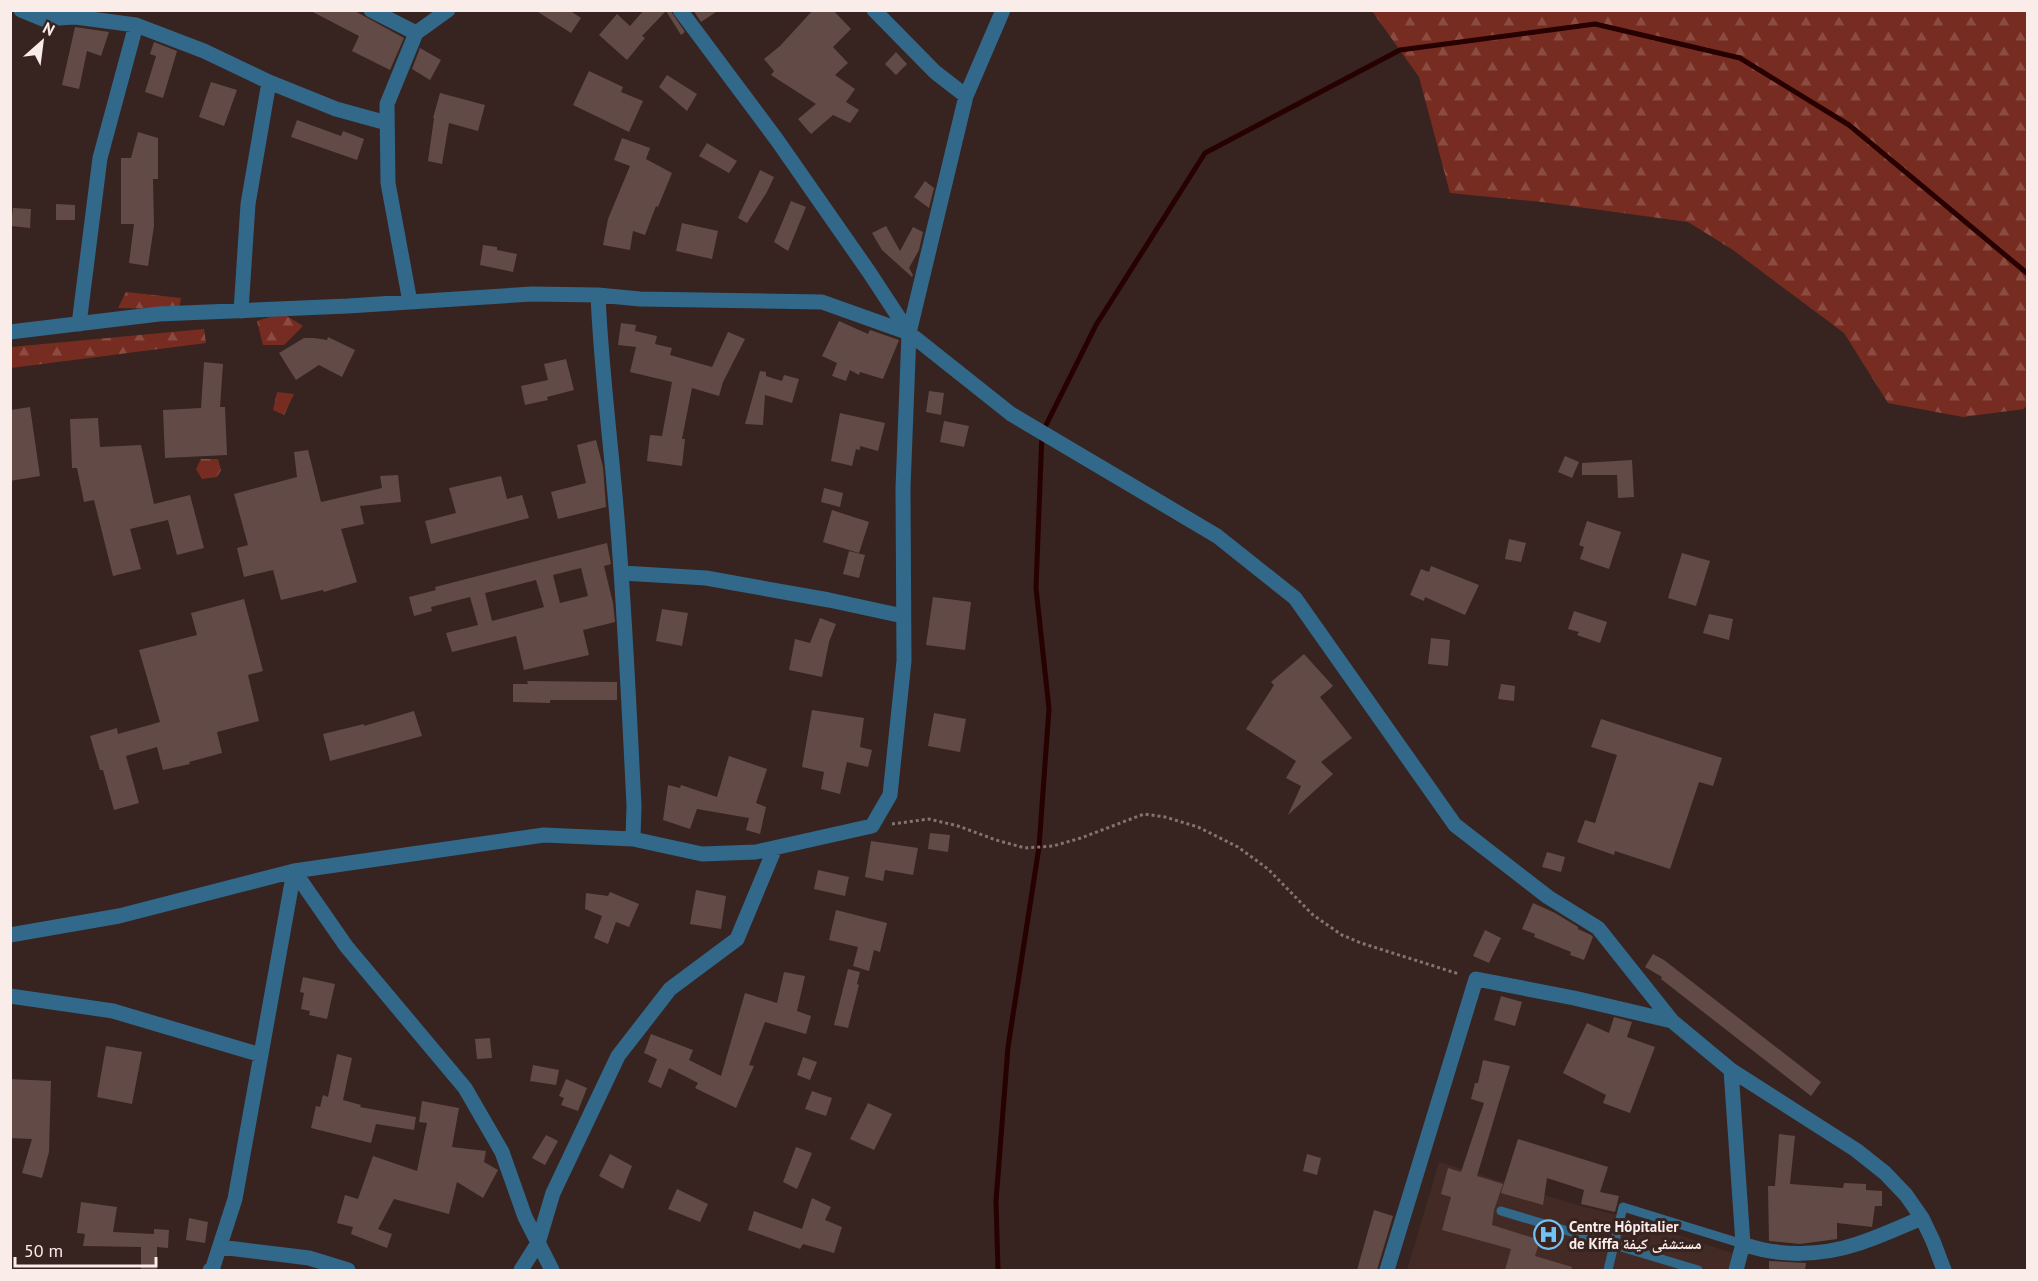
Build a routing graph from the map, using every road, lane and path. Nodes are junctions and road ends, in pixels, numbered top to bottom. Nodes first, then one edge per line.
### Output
1 (21, 10) edge
2 (371, 10) edge
3 (448, 10) edge
4 (680, 10) edge
5 (874, 10) edge
6 (1003, 10) edge
7 (136, 25) junction
8 (416, 33) junction
9 (269, 82) junction
10 (966, 96) junction
11 (387, 123) junction
12 (598, 295) junction
13 (410, 302) junction
14 (241, 311) junction
15 (79, 324) junction
16 (10, 332) edge
17 (909, 333) junction
18 (622, 573) junction
19 (903, 616) junction
20 (872, 826) junction
21 (633, 839) junction
22 (775, 848) junction
23 (294, 871) junction
24 (10, 935) edge
25 (1476, 979) junction
26 (10, 996) edge
27 (1672, 1021) junction
28 (261, 1055) junction
29 (1731, 1070) junction
30 (1502, 1211) dead end
31 (1922, 1218) junction
32 (538, 1243) junction
33 (1743, 1244) junction
34 (1614, 1245) junction
35 (220, 1246) junction
36 (210, 1270) edge
37 (342, 1270) edge
38 (521, 1270) edge
39 (552, 1270) edge
40 (1387, 1270) edge
41 (1608, 1270) edge
42 (1698, 1270) edge
43 (1736, 1270) edge
44 (1944, 1270) edge

1 - 7 street
2 - 8 street
3 - 8 street
4 - 17 street
5 - 10 street
6 - 10 street
7 - 9 street
7 - 15 street
8 - 11 street
9 - 11 street
9 - 14 street
10 - 17 street
11 - 13 street
12 - 13 street
12 - 17 street
12 - 18 street
13 - 14 street
14 - 15 street
15 - 16 street
17 - 19 street
17 - 27 street
18 - 19 street
18 - 21 street
19 - 20 street
20 - 22 street
20 - 25 path
21 - 22 street
21 - 23 street
22 - 32 street
23 - 24 street
23 - 28 street
23 - 32 street
25 - 27 street
25 - 40 street
26 - 28 street
27 - 29 street
28 - 35 street
29 - 31 street
29 - 33 street
30 - 34 lane
31 - 33 street
31 - 44 street
32 - 38 street
32 - 39 street
33 - 34 lane
33 - 43 street
34 - 41 lane
34 - 42 lane
35 - 36 street
35 - 37 street

